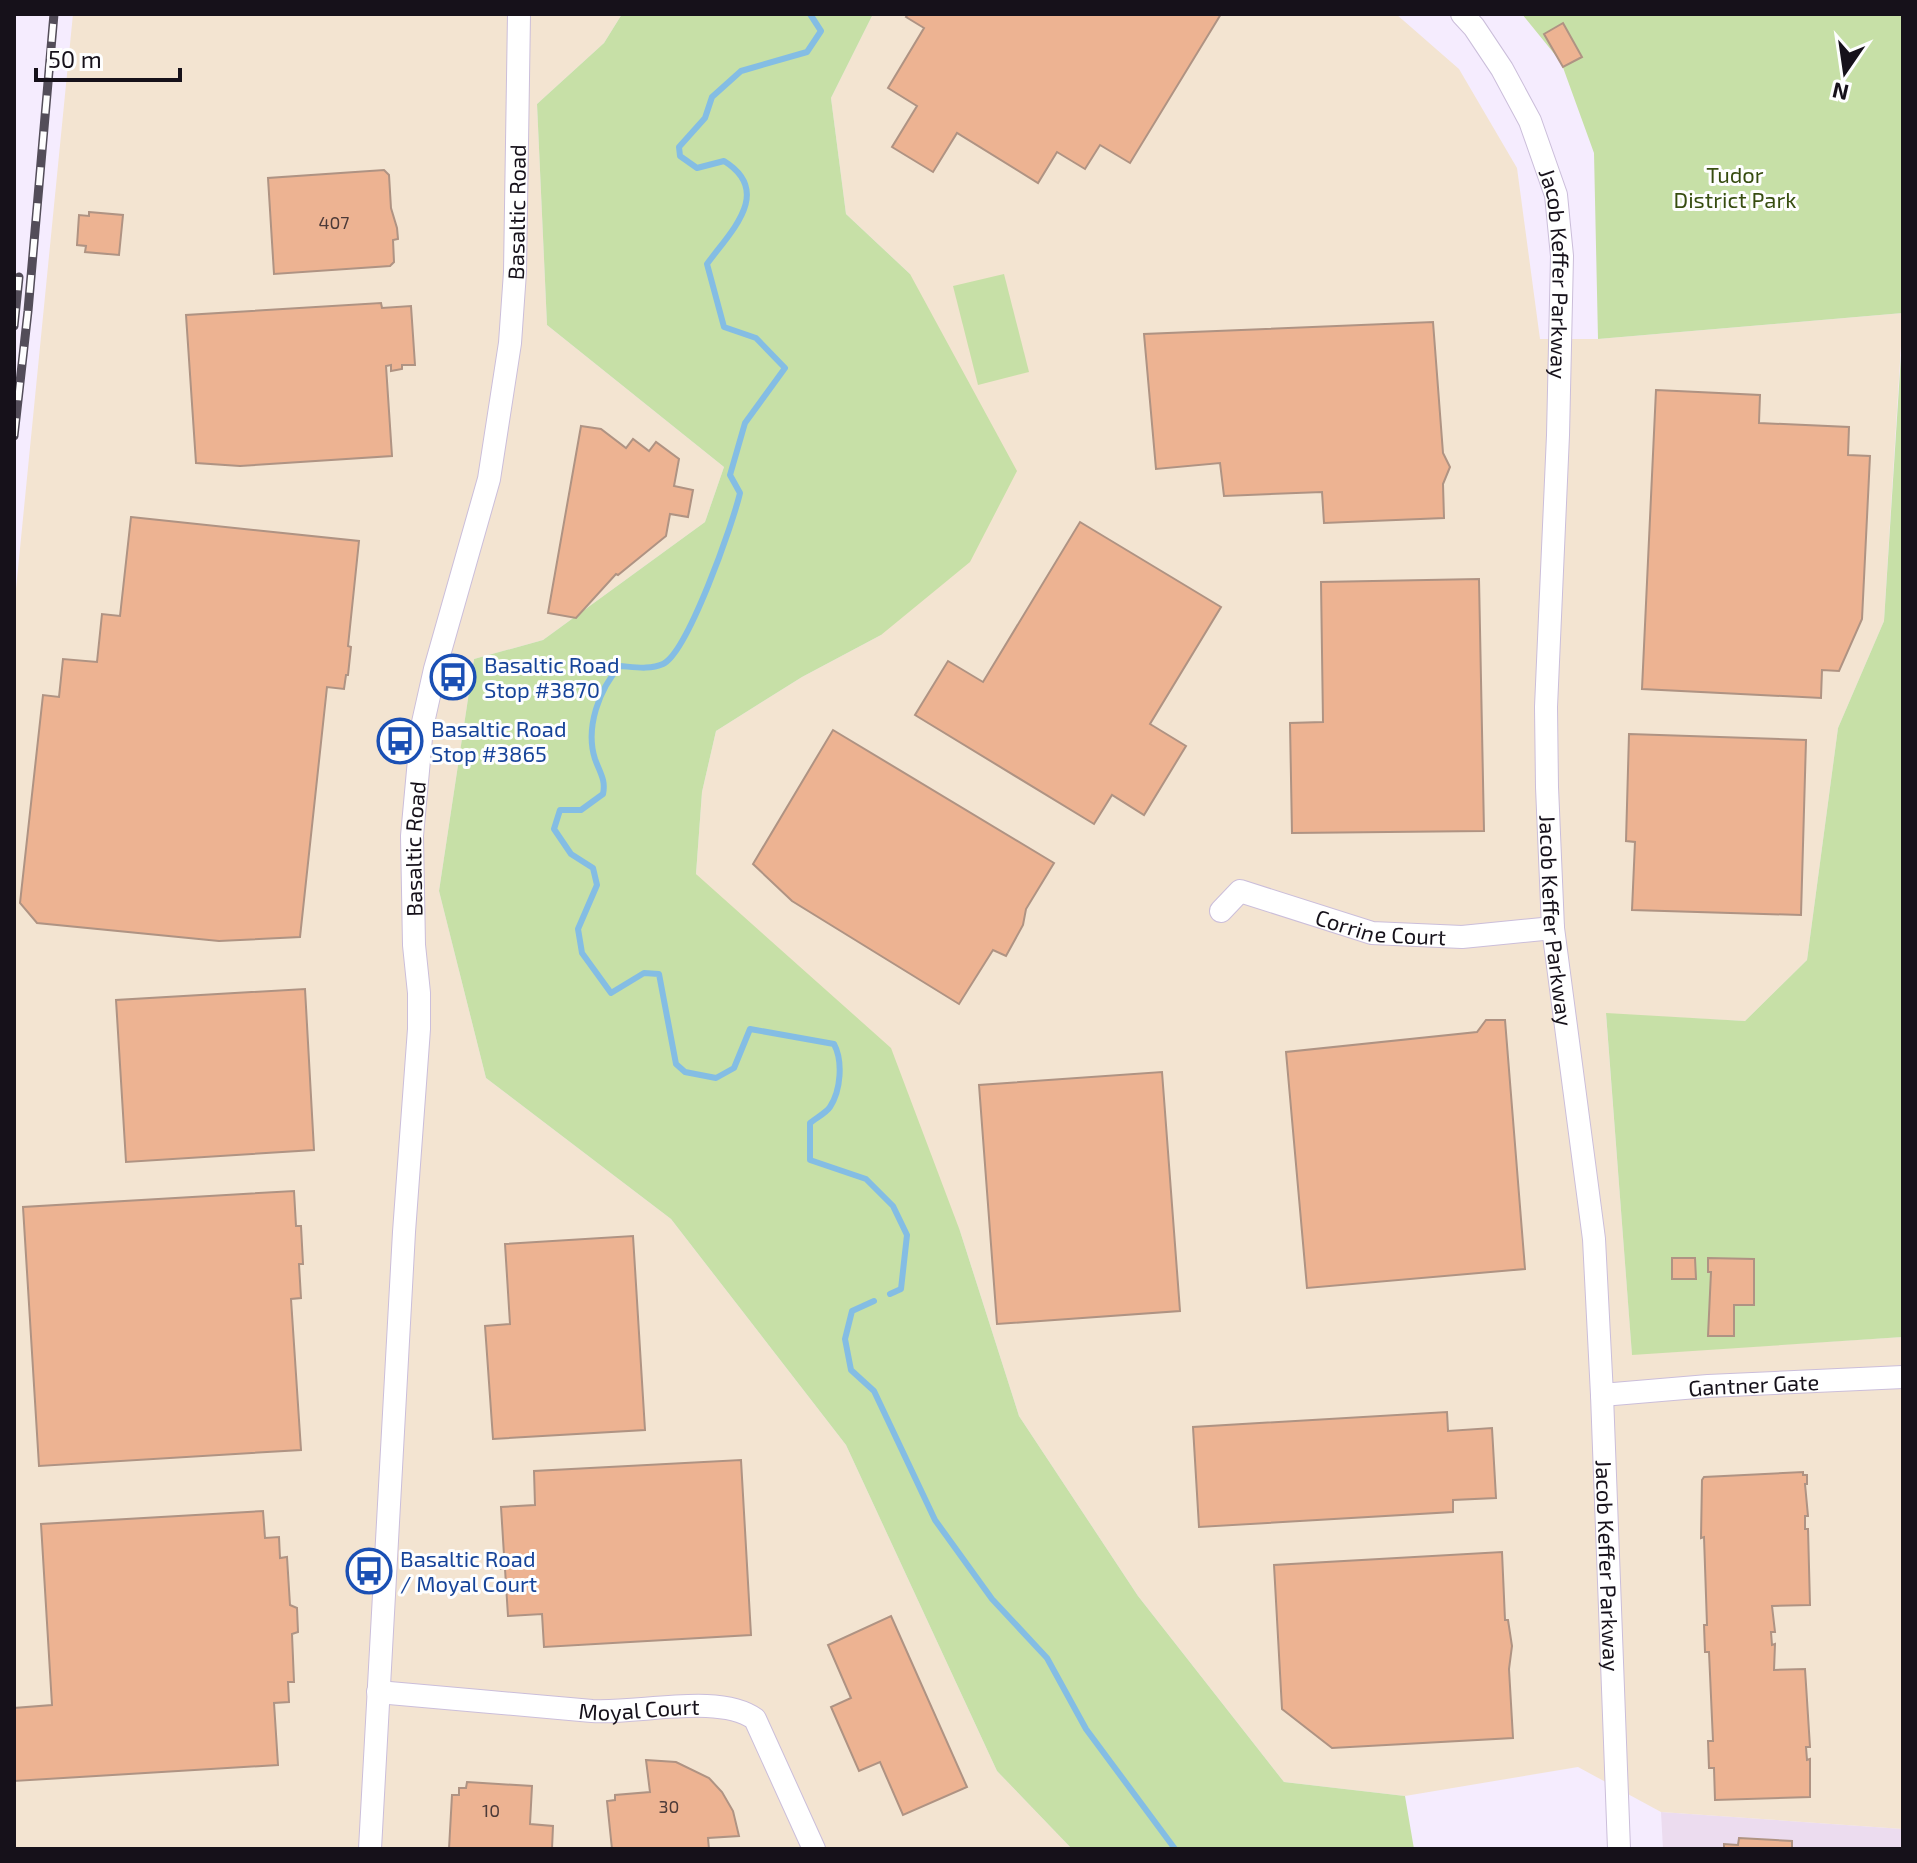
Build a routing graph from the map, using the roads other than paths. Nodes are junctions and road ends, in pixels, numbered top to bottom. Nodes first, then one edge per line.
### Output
1 (519, 14) edge
2 (1462, 14) edge
3 (1221, 911) dead end
4 (1553, 928) junction
5 (1903, 1377) edge
6 (1602, 1395) junction
7 (378, 1692) junction
8 (370, 1849) edge
9 (814, 1849) edge
10 (1619, 1849) edge

1 - 7 street, Basaltic Road
2 - 4 street, Jacob Keffer Parkway
3 - 4 street, Corrine Court
4 - 6 street, Jacob Keffer Parkway
5 - 6 street, Gantner Gate
6 - 10 street, Jacob Keffer Parkway
7 - 8 street, Basaltic Road
7 - 9 street, Moyal Court

